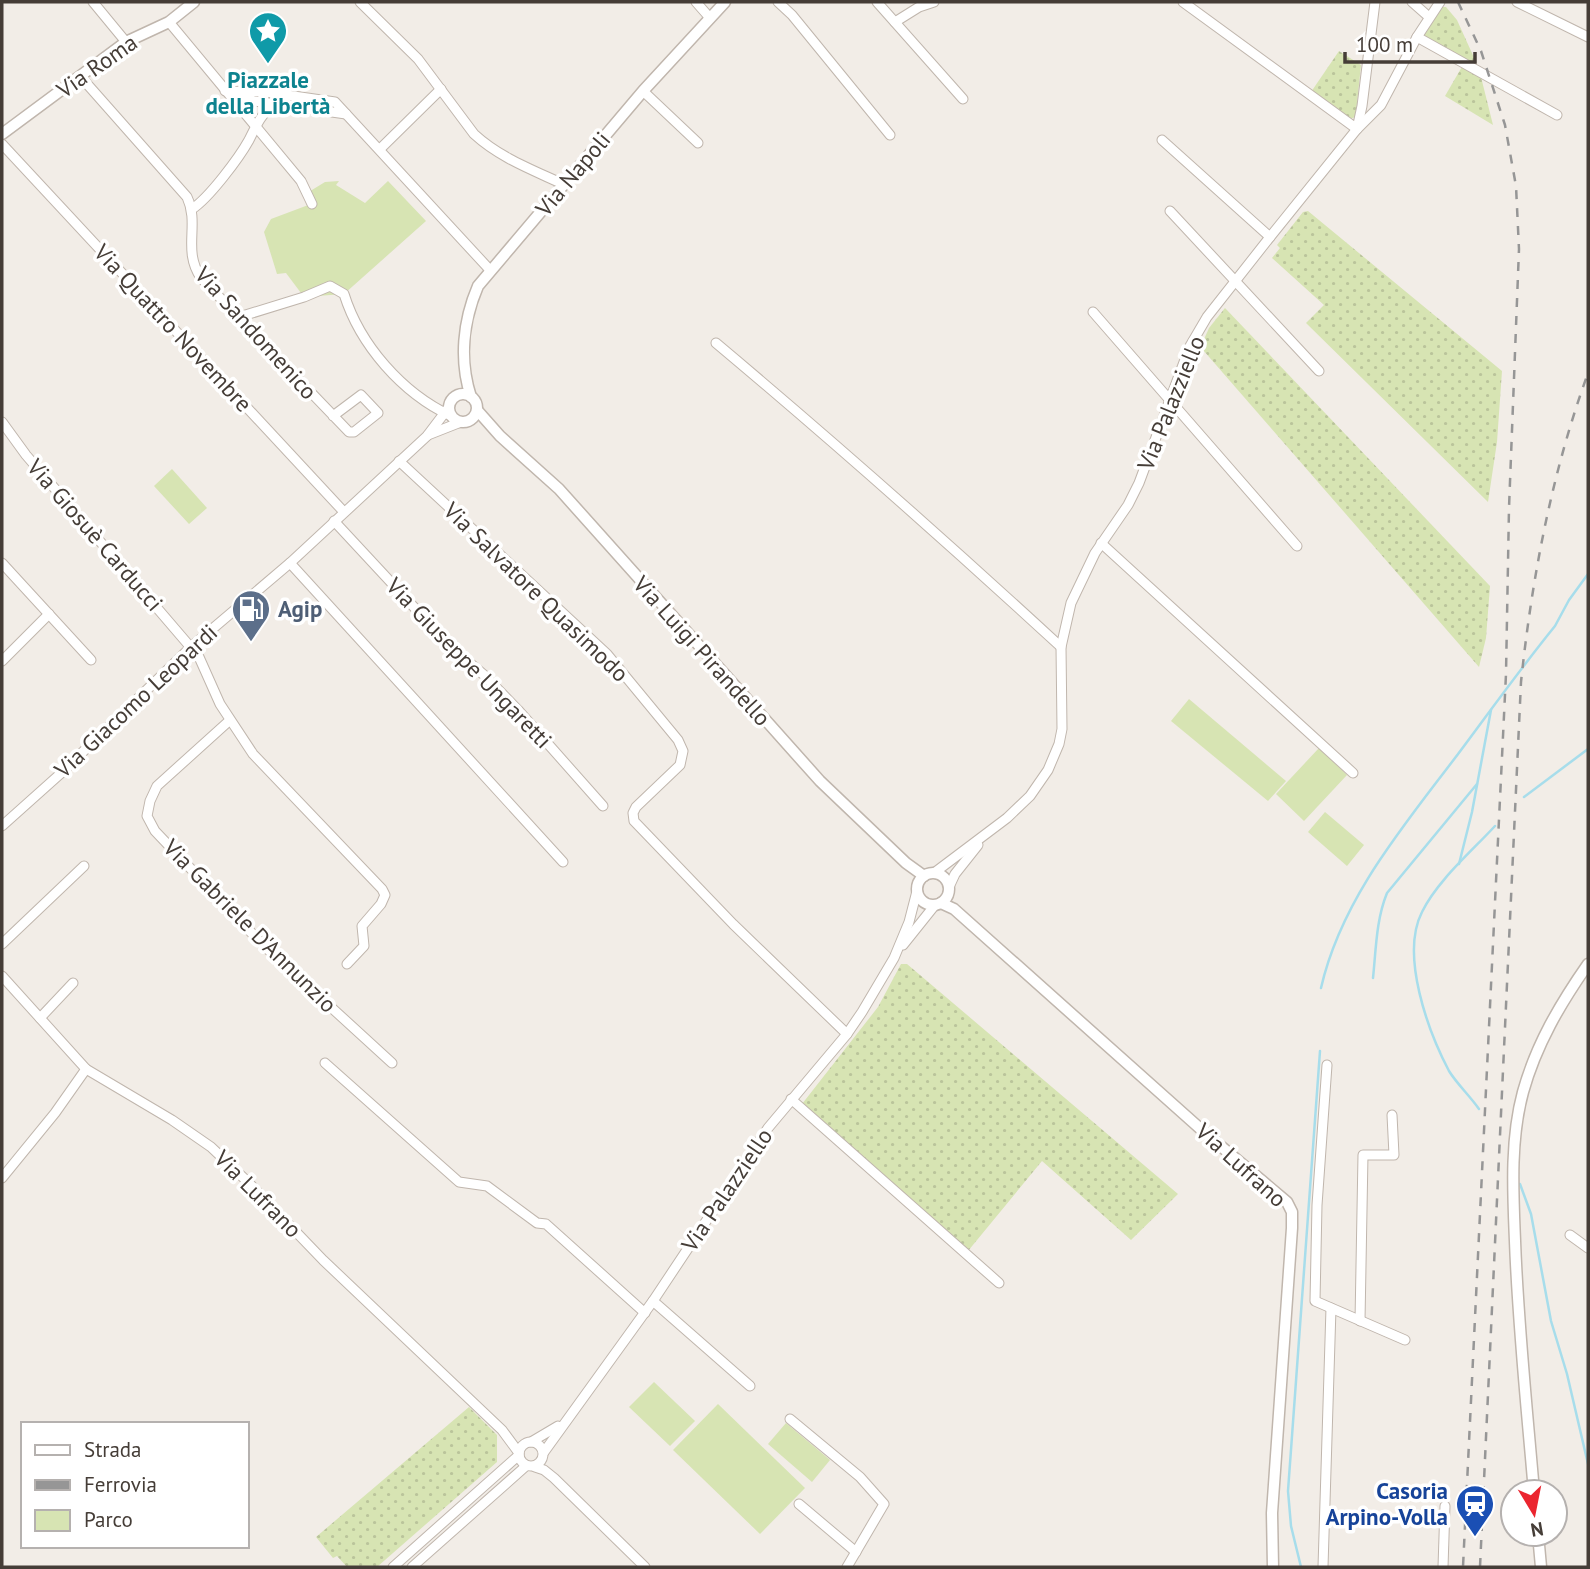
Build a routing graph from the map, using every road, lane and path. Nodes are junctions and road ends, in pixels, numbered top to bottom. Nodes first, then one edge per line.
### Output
1 (93, 2) edge
2 (194, 2) edge
3 (360, 2) edge
4 (696, 2) edge
5 (725, 2) edge
6 (778, 2) edge
7 (877, 2) edge
8 (934, 2) edge
9 (1183, 2) edge
10 (1375, 2) edge
11 (1412, 2) edge
12 (1440, 2) edge
13 (1517, 2) edge
14 (1429, 17) junction
15 (710, 18) junction
16 (169, 22) junction
17 (895, 22) junction
18 (1418, 37) junction
19 (1588, 37) edge
20 (126, 41) junction
21 (80, 76) junction
22 (442, 89) junction
23 (225, 91) junction
24 (643, 91) junction
25 (266, 92) junction
26 (963, 99) dead end
27 (254, 101) junction
28 (273, 103) junction
29 (348, 114) junction
30 (1557, 115) dead end
31 (254, 127) junction
32 (1357, 129) junction
33 (2, 134) edge
34 (890, 135) dead end
35 (1162, 140) dead end
36 (698, 143) dead end
37 (2, 144) edge
38 (380, 149) junction
39 (565, 185) junction
40 (312, 204) dead end
41 (192, 209) junction
42 (1170, 211) dead end
43 (1270, 237) junction
44 (490, 270) junction
45 (1234, 283) junction
46 (1093, 312) dead end
47 (239, 317) junction
48 (716, 342) dead end
49 (463, 366) junction
50 (1319, 371) dead end
51 (471, 397) junction
52 (1170, 401) junction
53 (477, 410) junction
54 (454, 412) junction
55 (333, 416) junction
56 (2, 422) edge
57 (427, 436) junction
58 (500, 436) junction
59 (399, 461) junction
60 (344, 512) junction
61 (334, 521) junction
62 (1101, 543) junction
63 (1297, 546) dead end
64 (2, 563) edge
65 (290, 563) junction
66 (49, 614) junction
67 (191, 647) junction
68 (1061, 647) junction
69 (91, 660) dead end
70 (2, 661) edge
71 (229, 721) junction
72 (1353, 773) dead end
73 (603, 806) dead end
74 (2, 826) edge
75 (985, 836) junction
76 (563, 862) dead end
77 (84, 866) dead end
78 (923, 881) junction
79 (948, 889) junction
80 (938, 904) junction
81 (954, 909) junction
82 (2, 944) edge
83 (894, 958) junction
84 (347, 964) dead end
85 (1588, 964) edge
86 (2, 976) edge
87 (74, 983) dead end
88 (40, 1018) junction
89 (846, 1034) junction
90 (325, 1063) dead end
91 (391, 1063) dead end
92 (1326, 1065) dead end
93 (86, 1069) junction
94 (791, 1099) junction
95 (1391, 1115) dead end
96 (2, 1178) edge
97 (1570, 1235) dead end
98 (1588, 1248) edge
99 (999, 1283) dead end
100 (653, 1301) junction
101 (1331, 1308) junction
102 (645, 1313) junction
103 (1360, 1321) junction
104 (1405, 1340) dead end
105 (750, 1386) dead end
106 (790, 1419) dead end
107 (562, 1423) junction
108 (502, 1430) junction
109 (528, 1443) junction
110 (519, 1454) junction
111 (543, 1455) junction
112 (531, 1466) junction
113 (554, 1478) junction
114 (1533, 1478) edge
115 (799, 1504) dead end
116 (1445, 1506) dead end
117 (1539, 1548) edge
118 (856, 1552) junction
119 (393, 1567) edge
120 (412, 1567) edge
121 (645, 1567) edge
122 (848, 1567) edge
123 (1273, 1567) edge
124 (1323, 1567) edge
125 (1443, 1567) edge
126 (1541, 1567) edge

1 - 20 street
2 - 16 street, Via Roma
3 - 22 street
4 - 15 street
5 - 15 street, Via Napoli
6 - 34 street
7 - 17 street
8 - 17 street
9 - 32 street
10 - 32 street
11 - 14 street
12 - 14 street, Via Palazziello
13 - 19 street
14 - 18 street, Via Palazziello
15 - 24 street, Via Napoli
16 - 20 street, Via Roma
16 - 23 street
17 - 26 street
18 - 30 street
18 - 32 street, Via Palazziello
20 - 21 street, Via Roma
21 - 33 street, Via Roma
21 - 41 street
22 - 38 street
22 - 39 street
23 - 25 street
23 - 27 street
23 - 31 street
24 - 36 street
24 - 39 street, Via Napoli
25 - 27 street
25 - 29 street
27 - 28 street
27 - 31 street
28 - 29 street
28 - 31 street
29 - 38 street
31 - 40 street
31 - 41 street
32 - 43 street, Via Palazziello
35 - 43 street
37 - 60 street, Via Quattro Novembre
38 - 44 street
39 - 44 street, Via Napoli
41 - 47 street, Via Sandomenico
42 - 45 street
43 - 45 street, Via Palazziello
44 - 49 street, Via Napoli
45 - 50 street
45 - 52 street, Via Palazziello
46 - 52 street
47 - 54 street
47 - 55 street, Via Sandomenico
48 - 68 street
49 - 51 street, Via Napoli
49 - 54 street, Via Napoli
51 - 53 street, Via Napoli
51 - 54 street
52 - 62 street, Via Palazziello
52 - 63 street
53 - 54 street
53 - 58 street, Via Luigi Pirandello
54 - 57 street, Via Giacomo Leopardi
54 - 57 street, Via Giacomo Leopardi
54 - 58 street, Via Luigi Pirandello
55 - 55 street, Via Sandomenico
56 - 67 street, Via Giosuè Carducci
57 - 59 street, Via Giacomo Leopardi
58 - 78 street, Via Luigi Pirandello
59 - 60 street, Via Giacomo Leopardi
59 - 89 street, Via Salvatore Quasimodo
60 - 61 street, Via Giacomo Leopardi
61 - 65 street, Via Giacomo Leopardi
61 - 73 street, Via Giuseppe Ungaretti
62 - 68 street, Via Palazziello
62 - 72 street
64 - 66 street
65 - 67 street, Via Giacomo Leopardi
65 - 76 street
66 - 69 street
66 - 70 street
67 - 71 street, Via Gabriele D'Annunzio
67 - 74 street, Via Giacomo Leopardi
68 - 75 street, Via Palazziello
71 - 84 street, Via Gabriele D'Annunzio
71 - 91 street, Via Gabriele D'Annunzio
75 - 78 street, Via Palazziello
75 - 79 street, Via Palazziello
77 - 82 street
78 - 79 street
78 - 80 street, Via Lufrano
78 - 83 street, Via Palazziello
79 - 80 street
79 - 81 street, Via Lufrano
80 - 81 street, Via Lufrano
80 - 83 street, Via Palazziello
81 - 123 street, Via Lufrano
83 - 89 street, Via Palazziello
85 - 114 street
86 - 88 street, Via Lufrano
87 - 88 street
88 - 93 street, Via Lufrano
89 - 94 street, Via Palazziello
90 - 102 street
92 - 101 street
93 - 96 street
93 - 108 street, Via Lufrano
94 - 99 street
94 - 100 street, Via Palazziello
95 - 103 street
97 - 98 street
100 - 102 street, Via Palazziello
100 - 105 street
101 - 103 street
101 - 124 street
102 - 107 street, Via Palazziello
103 - 104 street
106 - 118 street
107 - 109 street, Via Palazziello
107 - 111 street, Via Palazziello
108 - 109 street, Via Lufrano
108 - 110 street, Via Lufrano
109 - 110 street
109 - 111 street
110 - 112 street
110 - 119 street
111 - 112 street
111 - 113 street
112 - 113 street
112 - 120 street
113 - 121 street
115 - 118 street
116 - 125 street
117 - 126 street
118 - 122 street

